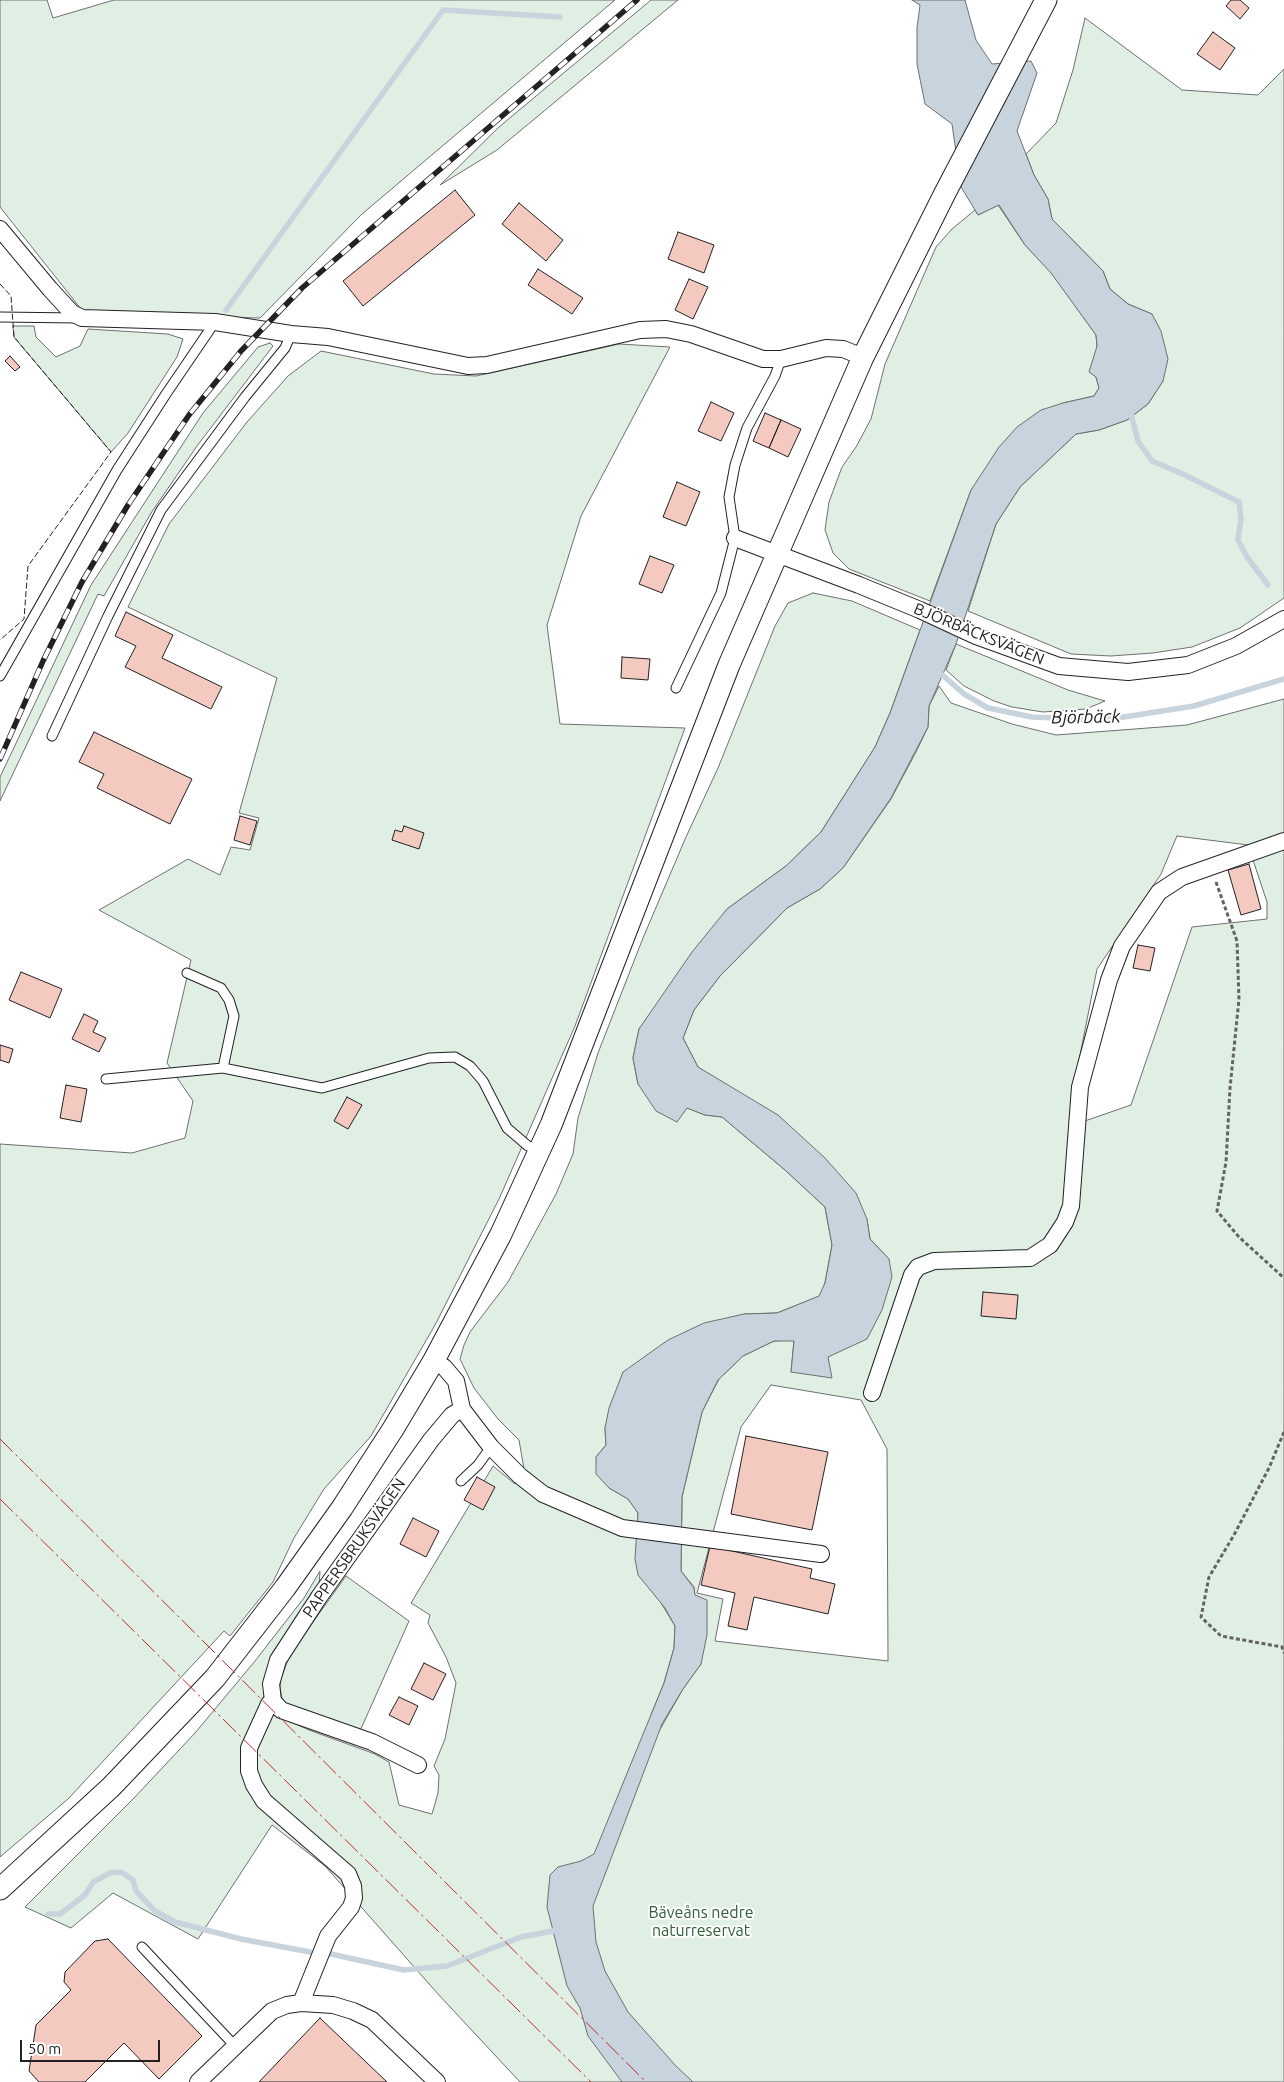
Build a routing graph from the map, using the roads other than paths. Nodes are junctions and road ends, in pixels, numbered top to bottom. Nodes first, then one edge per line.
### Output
1 (1046, 0) edge
2 (0, 229) edge
3 (0, 317) edge
4 (82, 318) junction
5 (216, 322) junction
6 (291, 334) junction
7 (863, 357) junction
8 (781, 359) junction
9 (735, 538) junction
10 (776, 554) junction
11 (1284, 619) edge
12 (0, 676) edge
13 (676, 688) dead end
14 (52, 736) dead end
15 (1284, 840) edge
16 (187, 973) dead end
17 (223, 1068) junction
18 (106, 1079) dead end
19 (540, 1150) junction
20 (433, 1362) junction
21 (872, 1393) dead end
22 (462, 1409) junction
23 (491, 1447) junction
24 (461, 1481) dead end
25 (821, 1554) dead end
26 (273, 1701) junction
27 (418, 1765) dead end
28 (0, 1889) edge
29 (142, 1947) dead end
30 (301, 2003) junction
31 (234, 2045) junction
32 (198, 2082) edge
33 (437, 2082) edge

1 - 7 street
2 - 4 street
3 - 4 lane
4 - 5 street
5 - 6 street
5 - 12 lane
6 - 8 street
6 - 14 lane
7 - 8 street
7 - 10 street
8 - 9 lane
9 - 10 street, BJÖRBÄCKSVÄGEN
9 - 13 lane
10 - 11 street, BJÖRBÄCKSVÄGEN
10 - 19 street
15 - 21 street
16 - 17 lane
17 - 18 lane
17 - 19 lane
19 - 20 street
20 - 22 street
20 - 28 street
22 - 23 street
22 - 26 street, PAPPERSBRUKSVÄGEN
23 - 24 lane
23 - 25 street
26 - 27 street
26 - 30 street, PAPPERSBRUKSVÄGEN
29 - 31 lane
30 - 31 street
30 - 33 street
31 - 32 street

